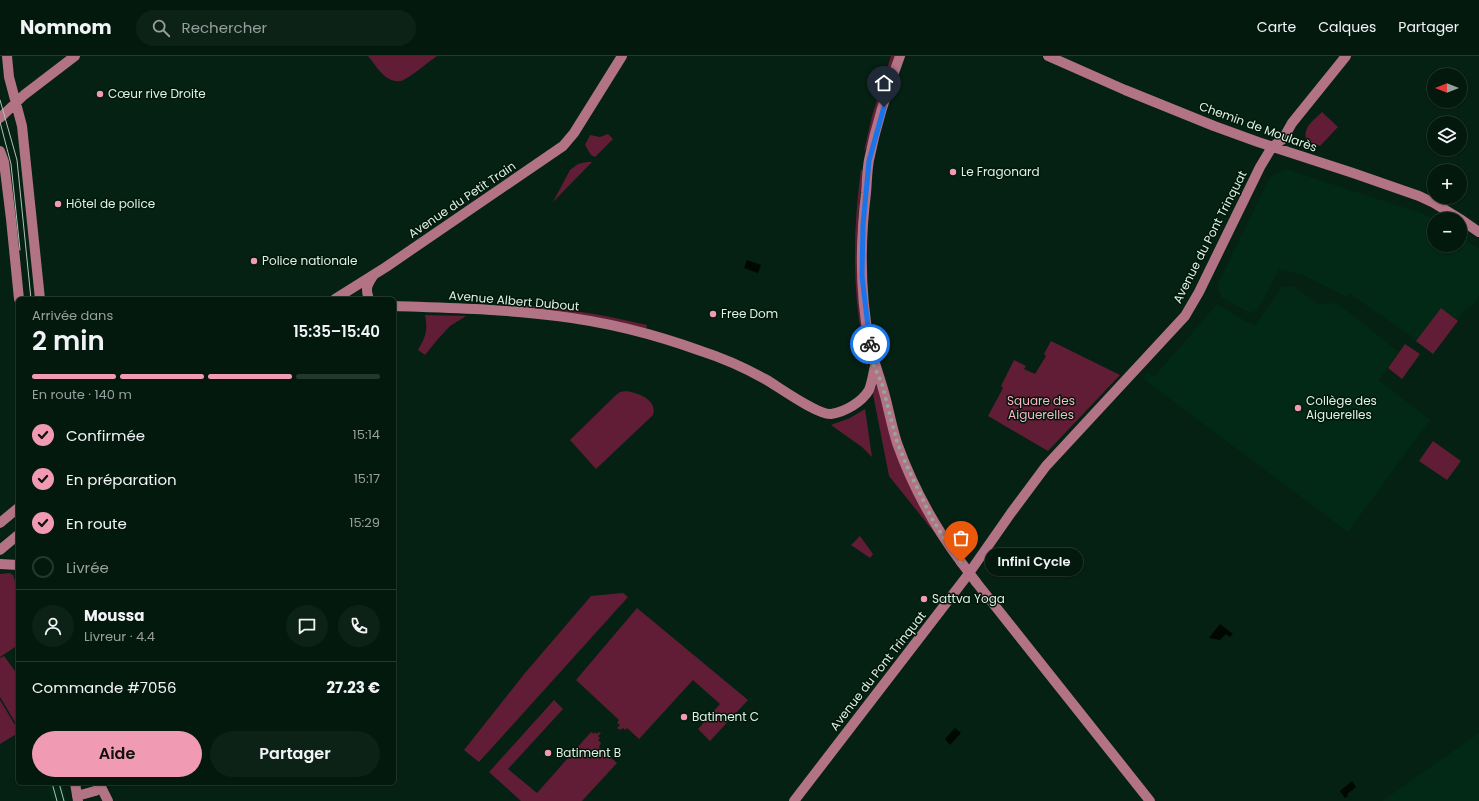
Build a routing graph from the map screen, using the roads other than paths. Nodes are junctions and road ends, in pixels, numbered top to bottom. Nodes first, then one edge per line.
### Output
1 (7, 56) edge
2 (75, 56) edge
3 (622, 56) edge
4 (900, 56) edge
5 (1048, 56) edge
6 (1346, 56) edge
7 (16, 102) junction
8 (0, 118) edge
9 (1272, 147) junction
10 (0, 151) edge
11 (1449, 212) edge
12 (1467, 224) edge
13 (1479, 232) edge
14 (374, 275) junction
15 (19, 297) edge
16 (40, 297) edge
17 (338, 297) edge
18 (369, 297) edge
19 (396, 306) edge
20 (874, 366) junction
21 (16, 510) edge
22 (0, 523) edge
23 (16, 537) edge
24 (0, 550) edge
25 (0, 564) edge
26 (16, 565) edge
27 (75, 785) edge
28 (100, 785) edge
29 (78, 798) edge
30 (108, 801) edge
31 (794, 801) edge
32 (1150, 801) edge

1 - 7 main road
2 - 7 main road
3 - 14 main road, Avenue du Petit Train
4 - 20 main road
5 - 9 main road, Chemin de Moularès
6 - 9 main road, Avenue du Pont Trinquat
7 - 8 main road
7 - 16 main road
9 - 11 main road, Chemin de Moularès
9 - 31 main road, Avenue du Pont Trinquat
10 - 15 main road
12 - 13 main road, Chemin de Moularès
14 - 17 main road, Avenue du Petit Train
14 - 18 main road
19 - 20 main road, Avenue Albert Dubout
20 - 32 main road, bridge
21 - 22 main road
23 - 24 main road
25 - 26 main road
27 - 29 main road
28 - 29 main road
28 - 30 main road

